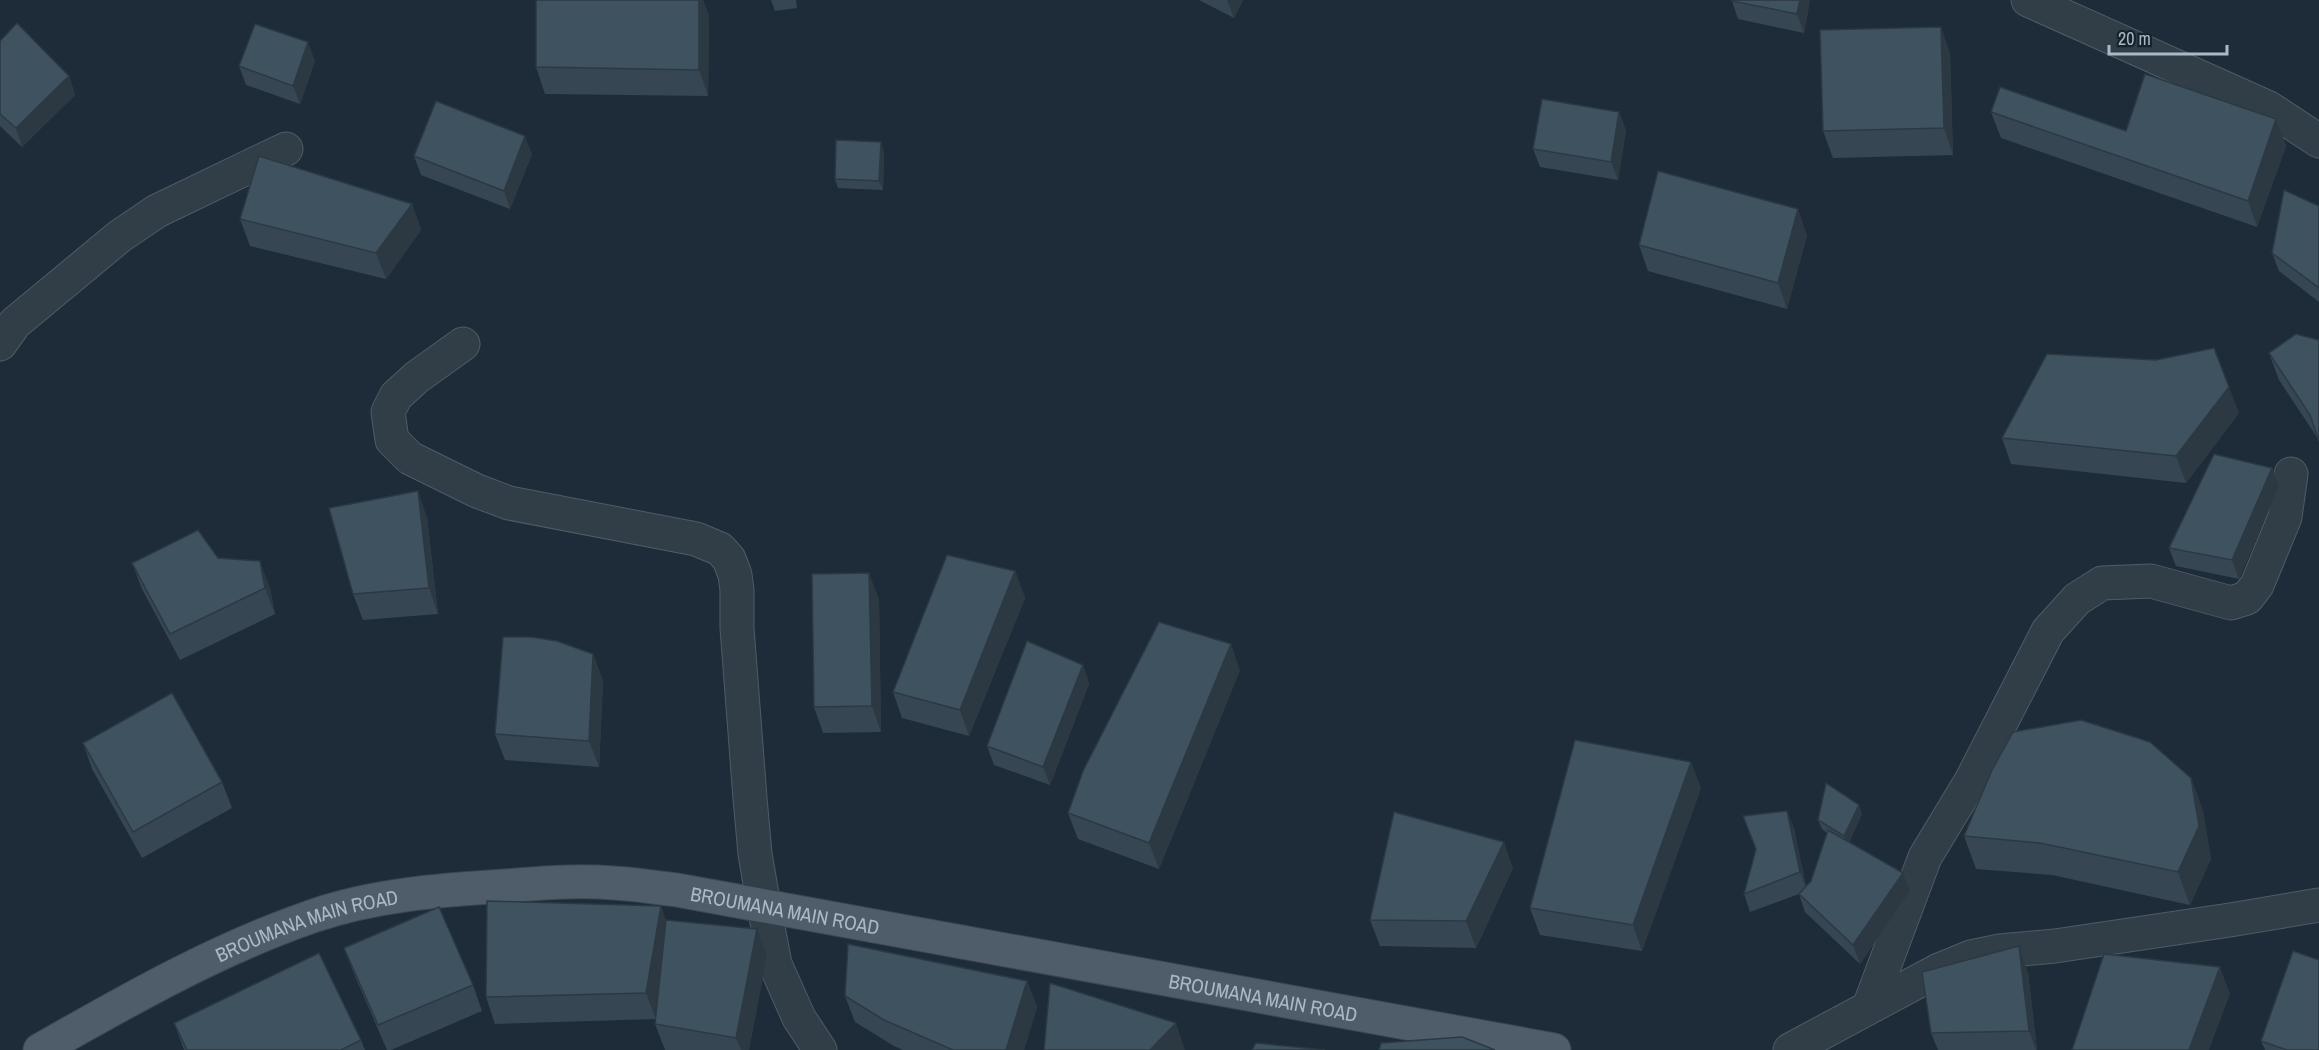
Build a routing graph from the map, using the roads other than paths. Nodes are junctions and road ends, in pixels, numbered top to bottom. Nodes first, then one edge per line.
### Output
1 (2028, 0) edge
2 (2319, 141) edge
3 (286, 149) dead end
4 (463, 344) dead end
5 (0, 345) edge
6 (2291, 474) dead end
7 (2319, 905) edge
8 (764, 906) junction
9 (1869, 1007) junction
10 (40, 1050) edge
11 (820, 1050) edge
12 (1554, 1050) edge
13 (1790, 1050) edge

1 - 2 street
3 - 5 street
4 - 8 street
6 - 9 street
7 - 9 street
8 - 10 main road, BROUMANA MAIN ROAD
8 - 11 street
8 - 12 main road, BROUMANA MAIN ROAD
9 - 13 street

